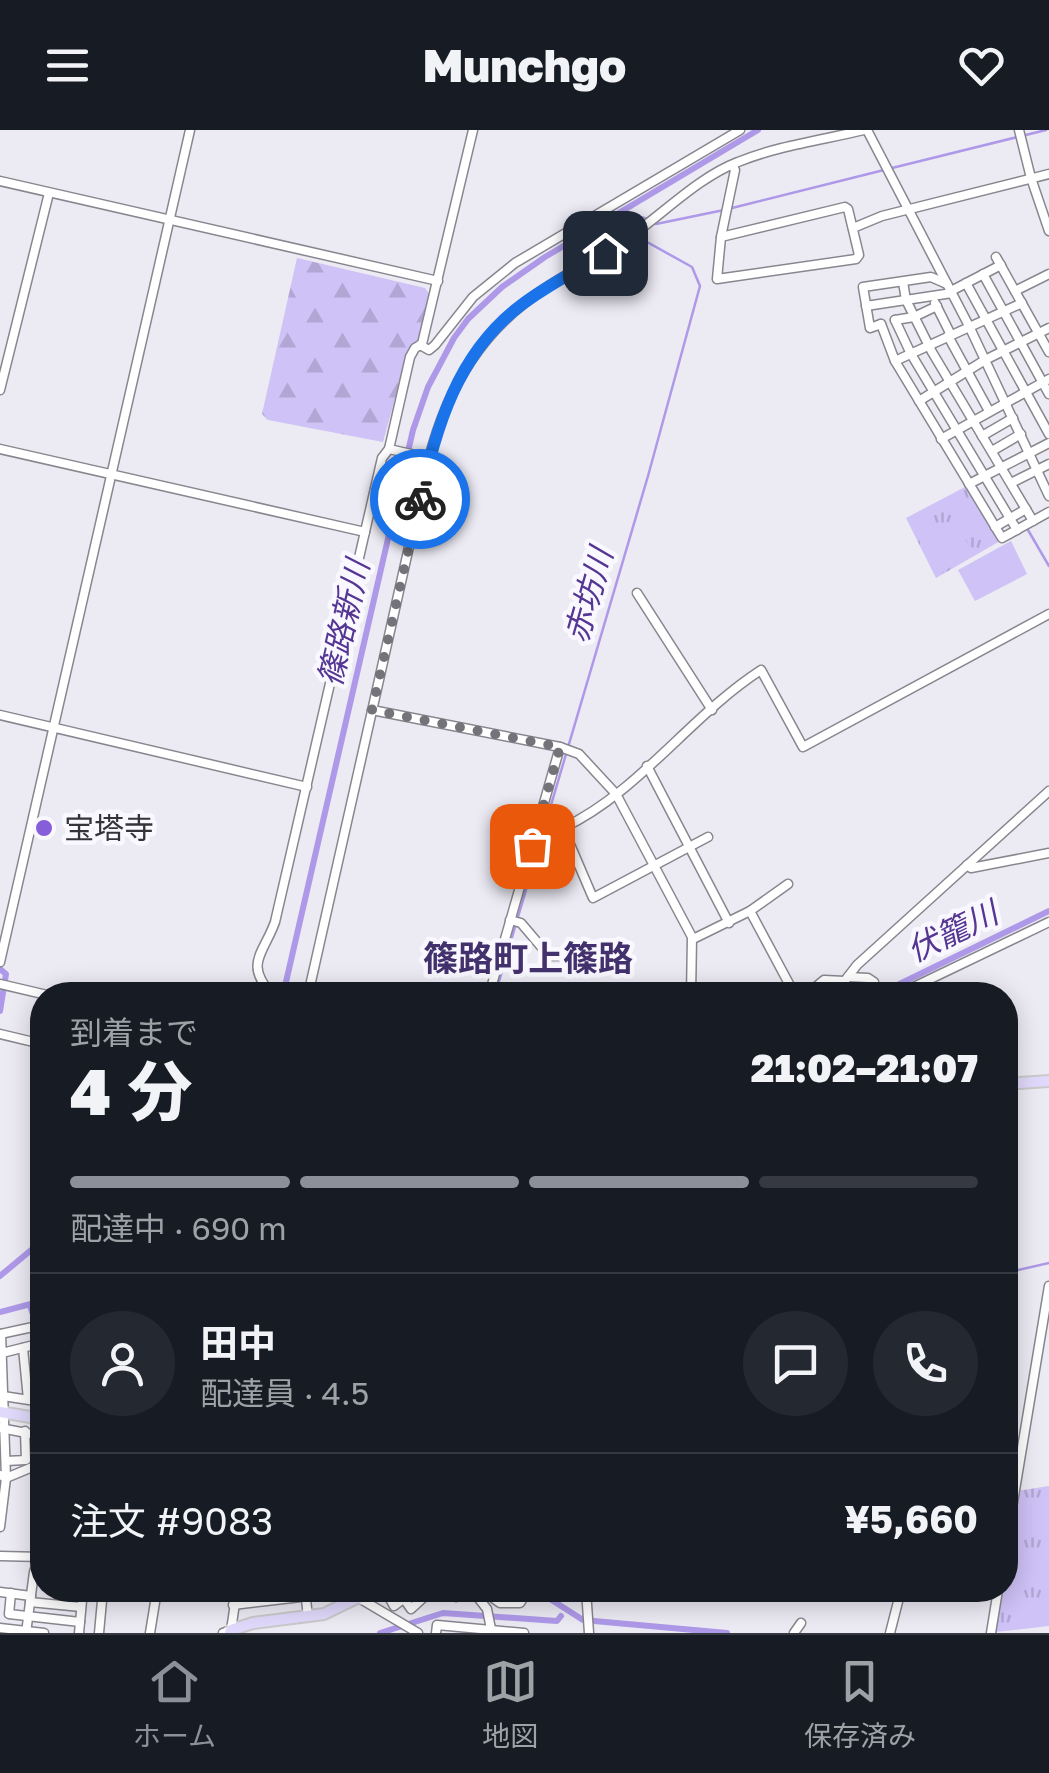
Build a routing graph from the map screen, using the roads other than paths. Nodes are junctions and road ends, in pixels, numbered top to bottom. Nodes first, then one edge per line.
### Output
1 (190, 130) edge
2 (473, 130) edge
3 (740, 130) edge
4 (866, 130) edge
5 (847, 132) edge
6 (1020, 134) edge
7 (732, 164) junction
8 (1049, 174) edge
9 (1030, 178) junction
10 (0, 181) edge
11 (49, 192) junction
12 (909, 209) junction
13 (170, 220) junction
14 (853, 228) junction
15 (1049, 231) edge
16 (721, 237) junction
17 (983, 274) junction
18 (1049, 274) edge
19 (438, 281) junction
20 (903, 282) junction
21 (966, 283) junction
22 (950, 289) junction
23 (1016, 291) junction
24 (932, 296) junction
25 (906, 300) junction
26 (1022, 303) junction
27 (866, 306) junction
28 (937, 306) junction
29 (1003, 311) junction
30 (914, 317) junction
31 (943, 319) junction
32 (986, 319) junction
33 (895, 320) junction
34 (881, 324) junction
35 (969, 326) junction
36 (1049, 328) edge
37 (921, 330) junction
38 (1039, 333) junction
39 (949, 336) junction
40 (1020, 342) junction
41 (929, 345) junction
42 (420, 346) junction
43 (1003, 351) junction
44 (1049, 352) edge
45 (911, 354) junction
46 (986, 360) junction
47 (896, 362) junction
48 (967, 371) junction
49 (1046, 380) edge
50 (950, 381) junction
51 (0, 390) edge
52 (1025, 391) junction
53 (935, 392) junction
54 (1049, 394) edge
55 (919, 402) junction
56 (1006, 402) junction
57 (989, 411) junction
58 (1013, 418) junction
59 (974, 420) junction
60 (1044, 424) junction
61 (957, 429) junction
62 (1049, 434) edge
63 (1021, 435) junction
64 (982, 436) junction
65 (941, 438) junction
66 (1049, 443) edge
67 (0, 448) edge
68 (392, 449) junction
69 (992, 451) junction
70 (1030, 452) junction
71 (426, 457) junction
72 (1049, 464) edge
73 (1002, 467) junction
74 (1038, 470) junction
75 (112, 474) junction
76 (984, 476) junction
77 (1011, 483) junction
78 (969, 484) junction
79 (1047, 485) edge
80 (1049, 496) edge
81 (1026, 509) junction
82 (1049, 512) edge
83 (1010, 518) junction
84 (1033, 521) junction
85 (995, 527) junction
86 (1016, 530) junction
87 (365, 532) junction
88 (637, 593) dead end
89 (1049, 614) edge
90 (372, 710) junction
91 (712, 710) junction
92 (0, 715) edge
93 (54, 728) junction
94 (564, 748) junction
95 (646, 766) junction
96 (307, 787) junction
97 (1049, 791) edge
98 (616, 794) junction
99 (708, 838) dead end
100 (690, 847) junction
101 (1049, 852) edge
102 (968, 865) junction
103 (654, 866) junction
104 (788, 884) dead end
105 (750, 912) junction
106 (514, 921) junction
107 (1049, 922) edge
108 (730, 923) junction
109 (692, 939) junction
110 (614, 955) dead end
111 (0, 962) edge
112 (846, 979) junction
113 (261, 982) edge
114 (311, 982) edge
115 (493, 982) edge
116 (690, 982) edge
117 (787, 982) edge
118 (822, 982) edge
119 (844, 982) edge
120 (874, 982) dead end
121 (924, 982) edge
122 (4, 985) edge
123 (30, 991) edge
124 (0, 1035) edge
125 (30, 1041) edge
126 (1049, 1081) edge
127 (1018, 1083) edge
128 (1049, 1286) edge
129 (30, 1328) edge
130 (1, 1334) edge
131 (30, 1346) edge
132 (23, 1348) junction
133 (2, 1353) edge
134 (1036, 1362) junction
135 (1047, 1365) edge
136 (1, 1396) edge
137 (28, 1399) joint
138 (2, 1413) edge
139 (30, 1418) edge
140 (2, 1428) edge
141 (25, 1431) junction
142 (30, 1432) edge
143 (6, 1461) junction
144 (30, 1467) edge
145 (1018, 1471) edge
146 (3, 1476) edge
147 (0, 1527) edge
148 (30, 1555) edge
149 (0, 1556) edge
150 (0, 1592) edge
151 (11, 1592) junction
152 (30, 1599) joint
153 (47, 1602) edge
154 (82, 1602) edge
155 (103, 1602) edge
156 (155, 1602) edge
157 (235, 1602) edge
158 (254, 1602) edge
159 (306, 1602) edge
160 (351, 1602) edge
161 (366, 1602) edge
162 (479, 1602) edge
163 (587, 1602) edge
164 (898, 1602) edge
165 (996, 1602) edge
166 (234, 1605) junction
167 (81, 1608) junction
168 (28, 1616) junction
169 (308, 1617) junction
170 (80, 1622) junction
171 (801, 1623) dead end
172 (0, 1628) edge
173 (588, 1629) edge
174 (456, 1630) edge
175 (491, 1631) edge
176 (26, 1632) edge
177 (228, 1632) edge
178 (518, 1632) edge
179 (44, 1633) edge
180 (79, 1633) edge
181 (99, 1633) edge
182 (150, 1633) edge
183 (418, 1633) edge
184 (436, 1633) edge
185 (794, 1633) edge
186 (890, 1633) edge
187 (990, 1633) edge

1 - 13 street
2 - 19 street
3 - 42 street
4 - 5 street
4 - 12 street
5 - 7 street
6 - 9 street
7 - 16 street
7 - 71 street
8 - 9 street
9 - 12 street
9 - 15 street
10 - 11 street
11 - 13 street
11 - 51 street
12 - 14 street
12 - 22 street
13 - 19 street
13 - 75 street
14 - 16 street
14 - 16 street
17 - 21 street
17 - 23 street
17 - 29 street
18 - 23 street
19 - 42 street
20 - 22 street
20 - 25 street
20 - 27 street
21 - 22 street
21 - 32 street
22 - 24 street
22 - 35 street
23 - 26 street
24 - 25 street
24 - 28 street
25 - 27 street
25 - 30 street
26 - 29 street
26 - 38 street
27 - 34 street
28 - 30 street
28 - 31 street
29 - 32 street
29 - 40 street
30 - 33 street
30 - 37 street
31 - 37 street
31 - 39 street
32 - 35 street
32 - 43 street
33 - 34 street
33 - 45 street
34 - 47 street
35 - 39 street
35 - 46 street
36 - 38 street
37 - 41 street
38 - 40 street
38 - 44 street
39 - 41 street
39 - 48 street
40 - 43 street
40 - 49 street
41 - 45 street
41 - 50 street
42 - 68 street
43 - 46 street
43 - 52 street
45 - 47 street
45 - 53 street
46 - 48 street
46 - 56 street
47 - 55 street
48 - 50 street
48 - 57 street
49 - 52 street
49 - 54 street
50 - 53 street
50 - 59 street
52 - 56 street
52 - 60 street
53 - 55 street
53 - 61 street
55 - 65 street
56 - 57 street
56 - 58 street
57 - 59 street
58 - 63 street
58 - 64 street
59 - 61 street
59 - 64 street
60 - 62 street
60 - 63 street
61 - 65 street
61 - 76 street
63 - 69 street
63 - 70 street
64 - 69 street
65 - 78 street
66 - 70 street
67 - 75 street
68 - 71 street
68 - 87 street
69 - 73 street
70 - 73 street
70 - 74 street
71 - 90 street
72 - 74 street
73 - 76 street
73 - 77 street
74 - 77 street
74 - 79 street
75 - 87 street
75 - 93 street
76 - 78 street
76 - 83 street
77 - 81 street
78 - 85 street
79 - 80 street
81 - 83 street
81 - 84 street
82 - 84 street
83 - 85 street
83 - 86 street
84 - 86 street
85 - 86 street
87 - 96 street
88 - 91 street
89 - 91 street
90 - 94 street
90 - 114 street
91 - 95 street
92 - 93 street
93 - 96 street
93 - 111 street
94 - 98 street
94 - 106 street
95 - 98 street
95 - 100 street
96 - 113 street
97 - 102 street
98 - 103 street
98 - 103 street
99 - 100 street
100 - 103 street
100 - 108 street
101 - 102 street
102 - 112 street
103 - 109 street
104 - 105 street
105 - 108 street
105 - 117 street
106 - 110 street
106 - 115 street
107 - 121 street
108 - 109 street
109 - 116 street
112 - 118 street
112 - 119 street
112 - 120 street
122 - 123 street
124 - 125 street
126 - 127 main road
128 - 134 street
129 - 130 street
130 - 133 street
131 - 132 street
132 - 133 street
132 - 137 street
133 - 136 street
134 - 135 street
134 - 145 street
136 - 137 street
136 - 138 street
138 - 139 main road
138 - 140 street
140 - 141 street
140 - 143 street
141 - 142 street
141 - 143 street
143 - 146 street
144 - 146 street
146 - 147 street
148 - 149 street
150 - 151 street
151 - 152 street
151 - 168 street
152 - 168 street
153 - 167 street
154 - 167 street
155 - 181 street
156 - 182 street
157 - 166 street
158 - 166 street
159 - 169 street
160 - 169 main road
161 - 183 street
162 - 175 street
163 - 173 street
164 - 186 street
165 - 187 street
166 - 177 street
167 - 170 street
168 - 170 street
168 - 176 street
169 - 177 main road
170 - 180 street
171 - 185 street
172 - 176 street
174 - 175 street
174 - 184 street
175 - 178 street
176 - 179 street

